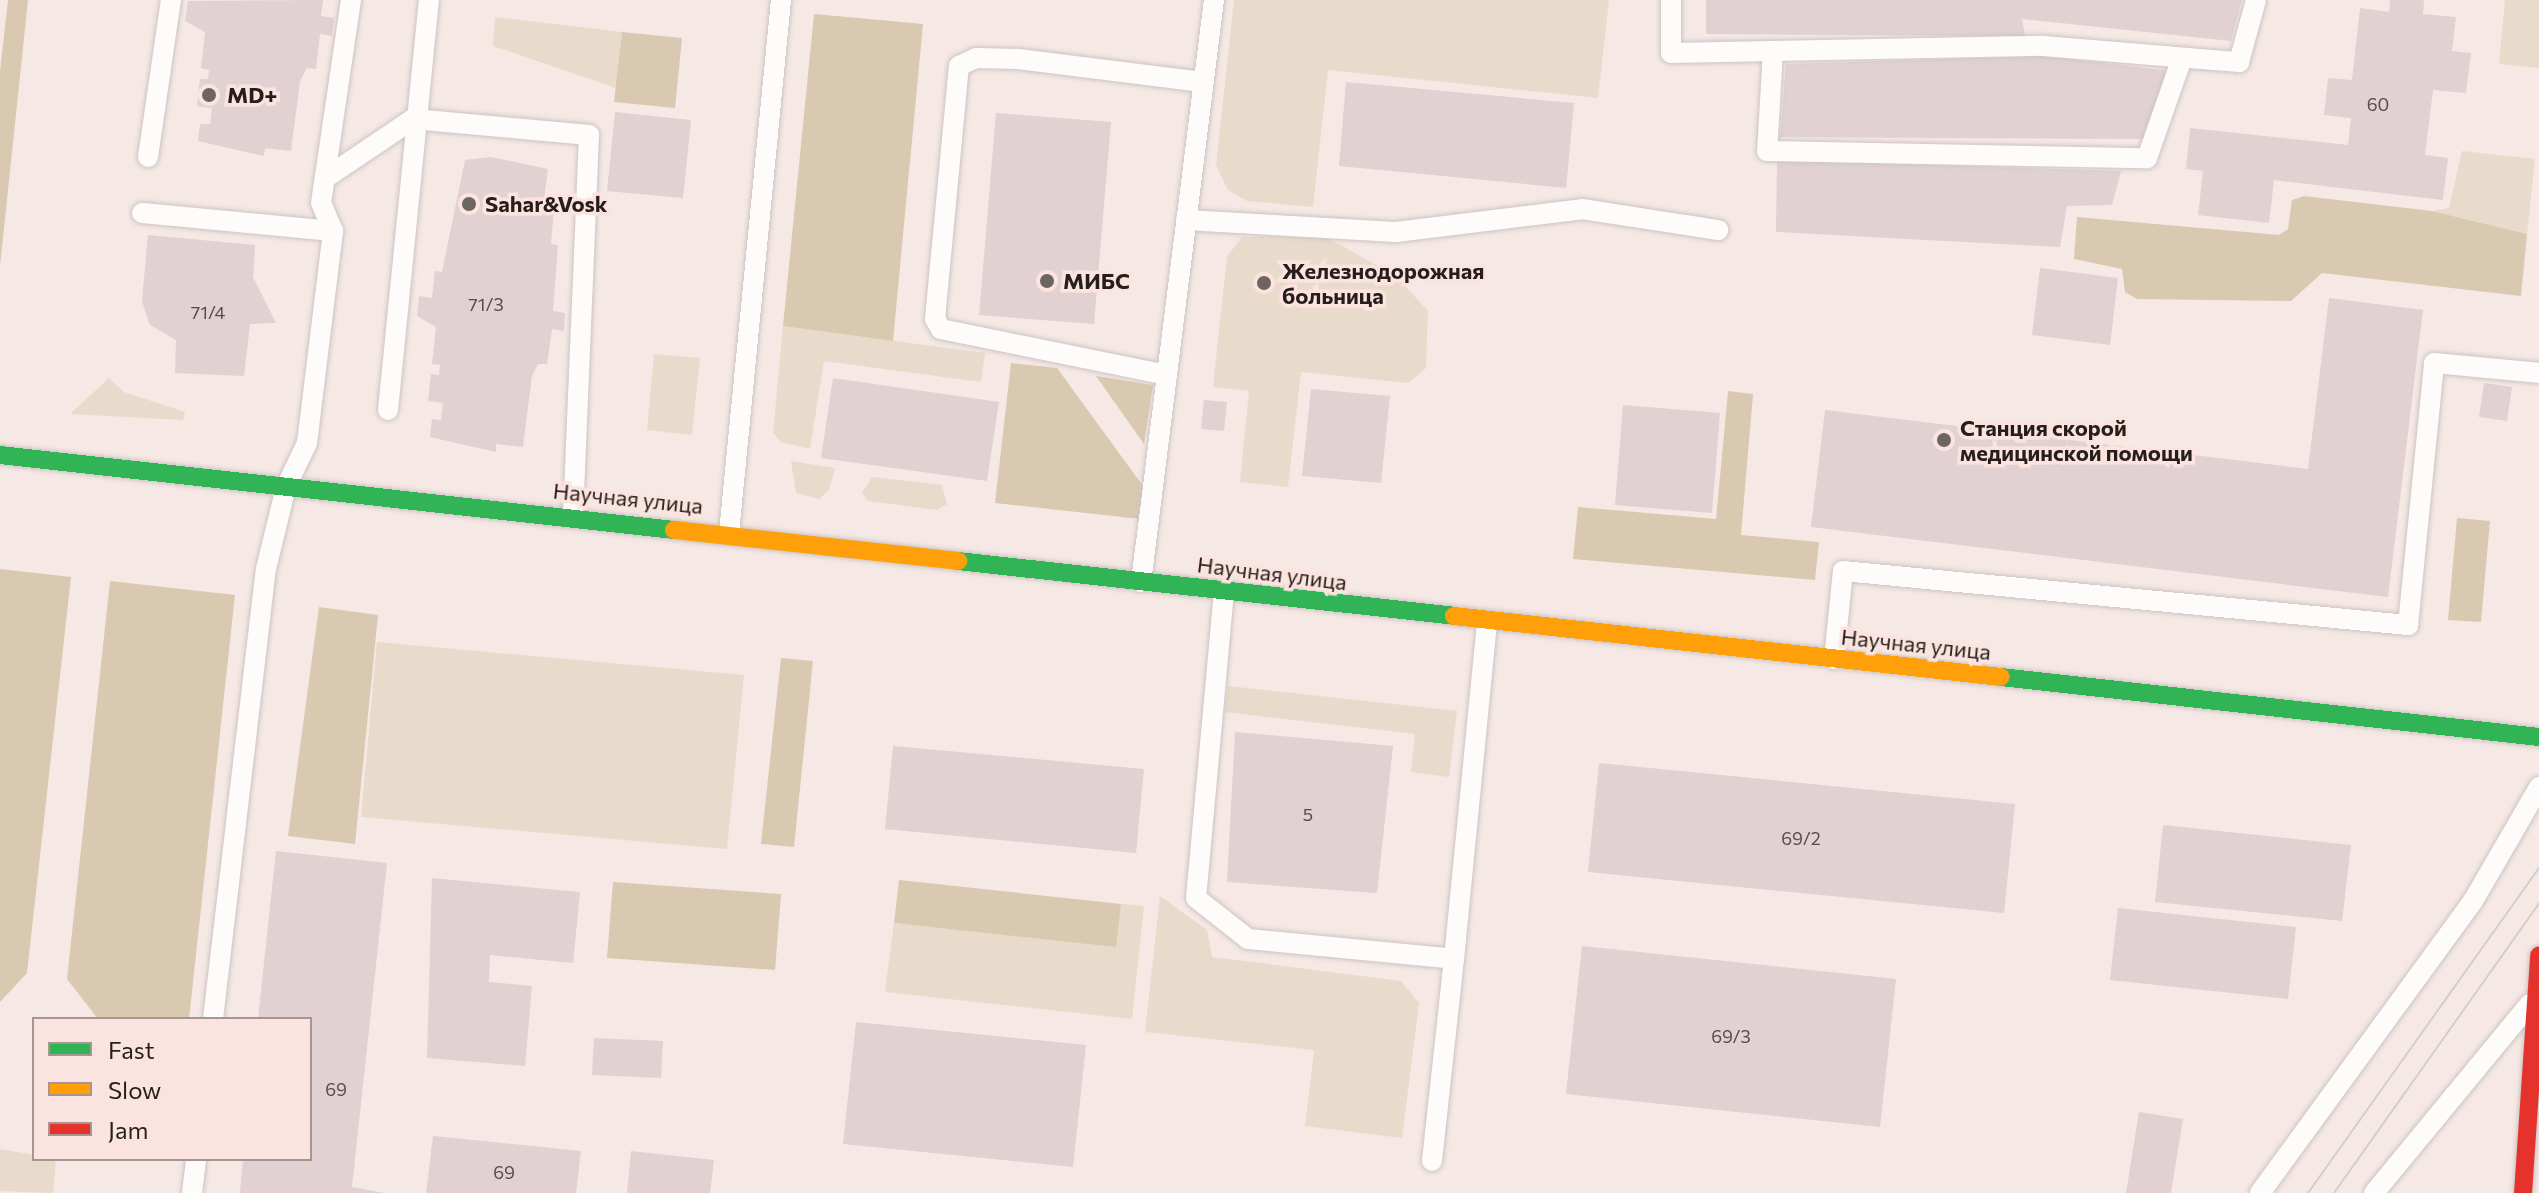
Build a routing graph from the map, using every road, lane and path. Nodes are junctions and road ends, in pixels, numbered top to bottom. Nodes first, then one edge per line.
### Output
1 (171, 0) edge
2 (351, 0) edge
3 (429, 0) edge
4 (781, 0) edge
5 (1214, 0) edge
6 (1671, 0) edge
7 (2256, 0) edge
8 (1773, 51) junction
9 (2181, 61) junction
10 (1203, 82) junction
11 (413, 119) junction
12 (148, 157) dead end
13 (327, 177) junction
14 (142, 213) dead end
15 (1186, 220) junction
16 (1718, 230) dead end
17 (333, 231) junction
18 (2539, 373) edge
19 (1167, 375) junction
20 (388, 410) dead end
21 (0, 455) edge
22 (286, 487) junction
23 (573, 515) junction
24 (729, 533) junction
25 (1141, 582) junction
26 (1224, 591) junction
27 (1487, 624) junction
28 (1834, 659) junction
29 (2539, 737) edge
30 (2539, 787) edge
31 (2539, 956) edge
32 (1454, 959) junction
33 (2535, 998) junction
34 (213, 1017) edge
35 (196, 1161) edge
36 (1432, 1161) dead end
37 (192, 1193) edge
38 (2260, 1193) edge
39 (2374, 1193) edge
40 (2523, 1193) edge

1 - 12 lane
2 - 13 lane
3 - 11 lane
4 - 24 lane
5 - 10 lane
6 - 8 lane
7 - 9 lane
8 - 9 lane
8 - 9 lane
10 - 15 lane
10 - 19 lane
11 - 13 lane
11 - 20 lane
11 - 23 lane
13 - 17 lane
14 - 17 lane
15 - 16 lane
15 - 19 lane
17 - 22 lane
18 - 28 lane
19 - 25 lane
21 - 22 street, Научная улица
22 - 23 street, Научная улица
22 - 34 lane
23 - 24 street, Научная улица
24 - 25 street, Научная улица
25 - 26 street, Научная улица
26 - 27 street, Научная улица
26 - 32 lane
27 - 28 street, Научная улица
27 - 32 lane
28 - 29 street, Научная улица
30 - 38 lane
31 - 33 street
32 - 36 lane
33 - 39 lane
33 - 40 street
35 - 37 lane

